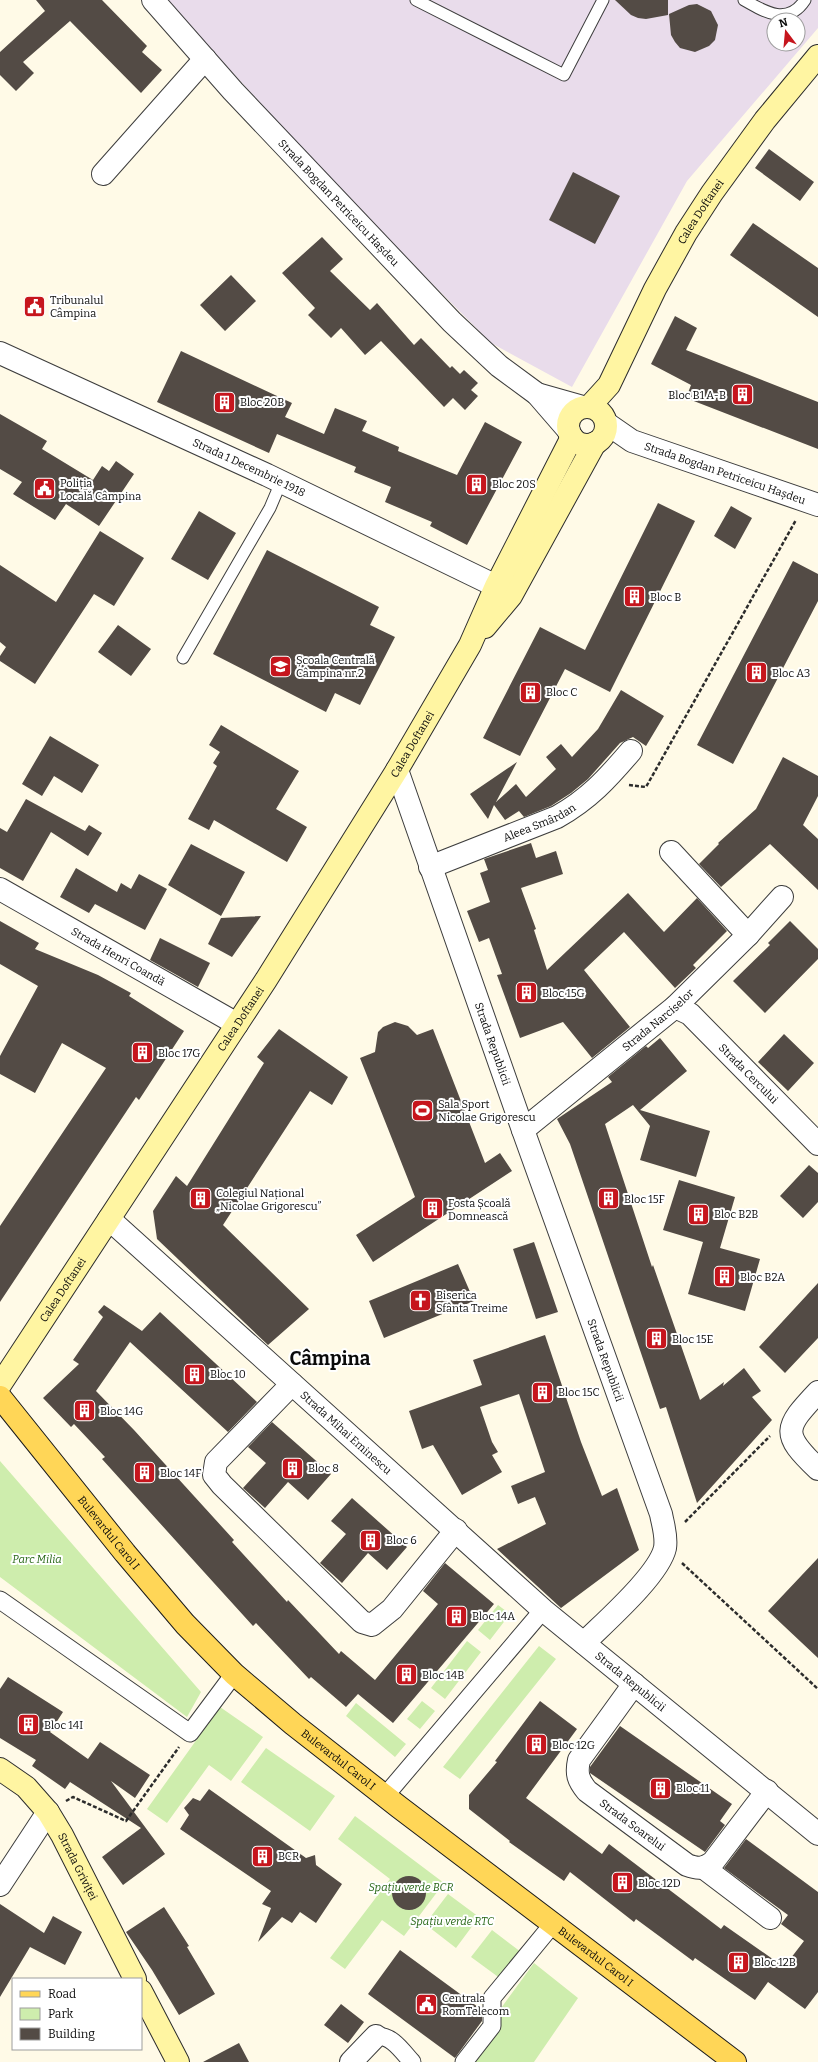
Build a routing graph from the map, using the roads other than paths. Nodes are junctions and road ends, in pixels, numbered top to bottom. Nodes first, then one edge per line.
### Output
1 (152, 0) edge
2 (416, 0) edge
3 (603, 0) edge
4 (744, 0) edge
5 (805, 0) edge
6 (205, 59) junction
7 (815, 65) edge
8 (103, 174) dead end
9 (0, 353) edge
10 (537, 394) junction
11 (596, 423) junction
12 (570, 434) junction
13 (281, 482) junction
14 (812, 503) edge
15 (496, 586) junction
16 (470, 645) junction
17 (183, 658) dead end
18 (631, 751) dead end
19 (398, 770) junction
20 (672, 852) dead end
21 (430, 867) junction
22 (0, 889) edge
23 (782, 897) dead end
24 (748, 935) junction
25 (675, 1006) junction
26 (237, 1024) junction
27 (523, 1130) junction
28 (818, 1144) edge
29 (110, 1219) junction
30 (292, 1384) junction
31 (0, 1385) edge
32 (818, 1392) edge
33 (0, 1397) edge
34 (818, 1469) edge
35 (456, 1530) junction
36 (0, 1600) edge
37 (543, 1610) junction
38 (584, 1643) junction
39 (234, 1674) junction
40 (634, 1684) junction
41 (0, 1769) edge
42 (767, 1791) junction
43 (385, 1796) junction
44 (48, 1812) junction
45 (818, 1834) edge
46 (704, 1868) junction
47 (0, 1886) edge
48 (770, 1918) dead end
49 (552, 1924) junction
50 (134, 1978) edge
51 (142, 1993) edge
52 (376, 2036) joint
53 (178, 2062) edge
54 (351, 2062) edge
55 (412, 2062) edge
56 (464, 2062) edge
57 (735, 2062) edge

1 - 6 street, Strada Bogdan Petriceicu Hașdeu
2 - 3 lane
4 - 5 lane
6 - 8 street
6 - 10 street, Strada Bogdan Petriceicu Hașdeu
7 - 11 main road, Calea Doftanei
9 - 13 street, Strada 1 Decembrie 1918
10 - 11 street, Strada Bogdan Petriceicu Hașdeu
10 - 12 street, Strada Bogdan Petriceicu Hașdeu
11 - 12 main road
11 - 12 main road, Calea Doftanei
11 - 14 street, Strada Bogdan Petriceicu Hașdeu
11 - 16 main road, Calea Doftanei
12 - 15 main road, Calea Doftanei
13 - 15 street, Strada 1 Decembrie 1918
13 - 17 lane
15 - 16 main road, Calea Doftanei
16 - 19 main road, Calea Doftanei
18 - 21 street, Aleea Smârdan
19 - 21 street, Strada Republicii
19 - 26 main road, Calea Doftanei
20 - 24 street
21 - 27 street, Strada Republicii
22 - 26 street, Strada Henri Coandă
23 - 24 street, Strada Narciselor
24 - 25 street, Strada Narciselor
25 - 27 street, Strada Narciselor
25 - 28 street, Strada Cercului
26 - 29 main road, Calea Doftanei
27 - 38 street, Strada Republicii
29 - 30 street, Strada Mihai Eminescu
29 - 31 main road, Calea Doftanei
30 - 35 street, Strada Mihai Eminescu
30 - 35 street
32 - 34 street
33 - 39 main road, Bulevardul Carol I
35 - 37 street, Strada Mihai Eminescu
36 - 39 street
37 - 38 street, Strada Mihai Eminescu
37 - 43 street
38 - 40 street, Strada Republicii
39 - 43 main road, Bulevardul Carol I
40 - 42 street, Strada Republicii
40 - 46 street, Strada Soarelui
41 - 44 main road, Strada Griviței
42 - 45 street, Strada Republicii
42 - 46 street
43 - 49 main road, Bulevardul Carol I
44 - 47 street
44 - 50 main road, Strada Griviței
46 - 48 street
49 - 56 street
49 - 57 main road, Bulevardul Carol I
51 - 53 main road
52 - 54 street
52 - 55 street

